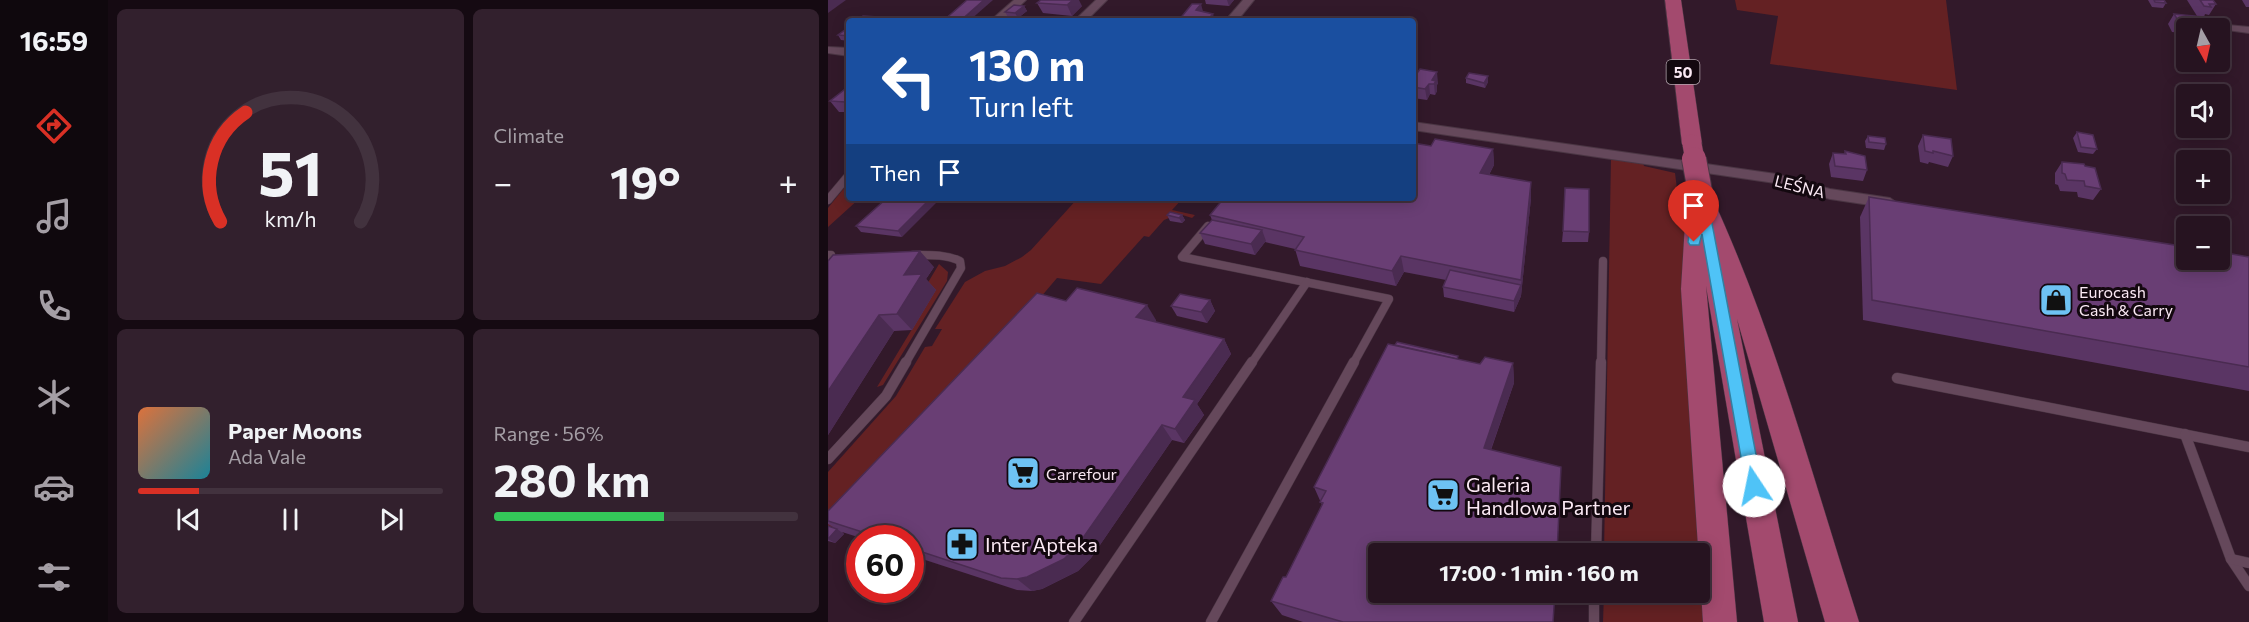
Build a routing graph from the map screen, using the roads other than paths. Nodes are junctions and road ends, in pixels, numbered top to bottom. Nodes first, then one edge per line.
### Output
1 (1021, 0) edge
2 (1102, 0) edge
3 (1249, 0) edge
4 (1673, 0) edge
5 (1000, 18) edge
6 (1083, 18) edge
7 (1234, 18) edge
8 (2230, 28) edge
9 (2249, 30) edge
10 (828, 50) edge
11 (846, 52) edge
12 (1416, 126) edge
13 (846, 179) edge
14 (1701, 197) junction
15 (828, 200) edge
16 (1910, 207) edge
17 (1217, 215) edge
18 (843, 255) edge
19 (903, 255) edge
20 (829, 257) edge
21 (1603, 261) dead end
22 (1307, 282) junction
23 (1897, 378) dead end
24 (2185, 434) junction
25 (2249, 447) edge
26 (828, 459) edge
27 (1596, 543) edge
28 (2231, 559) junction
29 (2249, 563) edge
30 (2249, 586) edge
31 (1594, 603) edge
32 (1074, 622) edge
33 (1211, 622) edge
34 (1594, 622) edge
35 (1720, 622) edge
36 (1781, 622) edge
37 (1842, 622) edge

1 - 5 street
2 - 6 street
3 - 7 street
4 - 14 main road, 50, bridge
8 - 9 street
10 - 11 street
12 - 16 street, LEŚNA
13 - 15 lane
14 - 35 main road
14 - 36 main road, 50
14 - 37 main road
17 - 22 lane
18 - 20 lane
19 - 26 lane
21 - 27 lane
22 - 32 lane
22 - 33 lane
23 - 24 lane
24 - 25 lane
24 - 28 lane
28 - 29 lane
28 - 30 lane
31 - 34 lane

